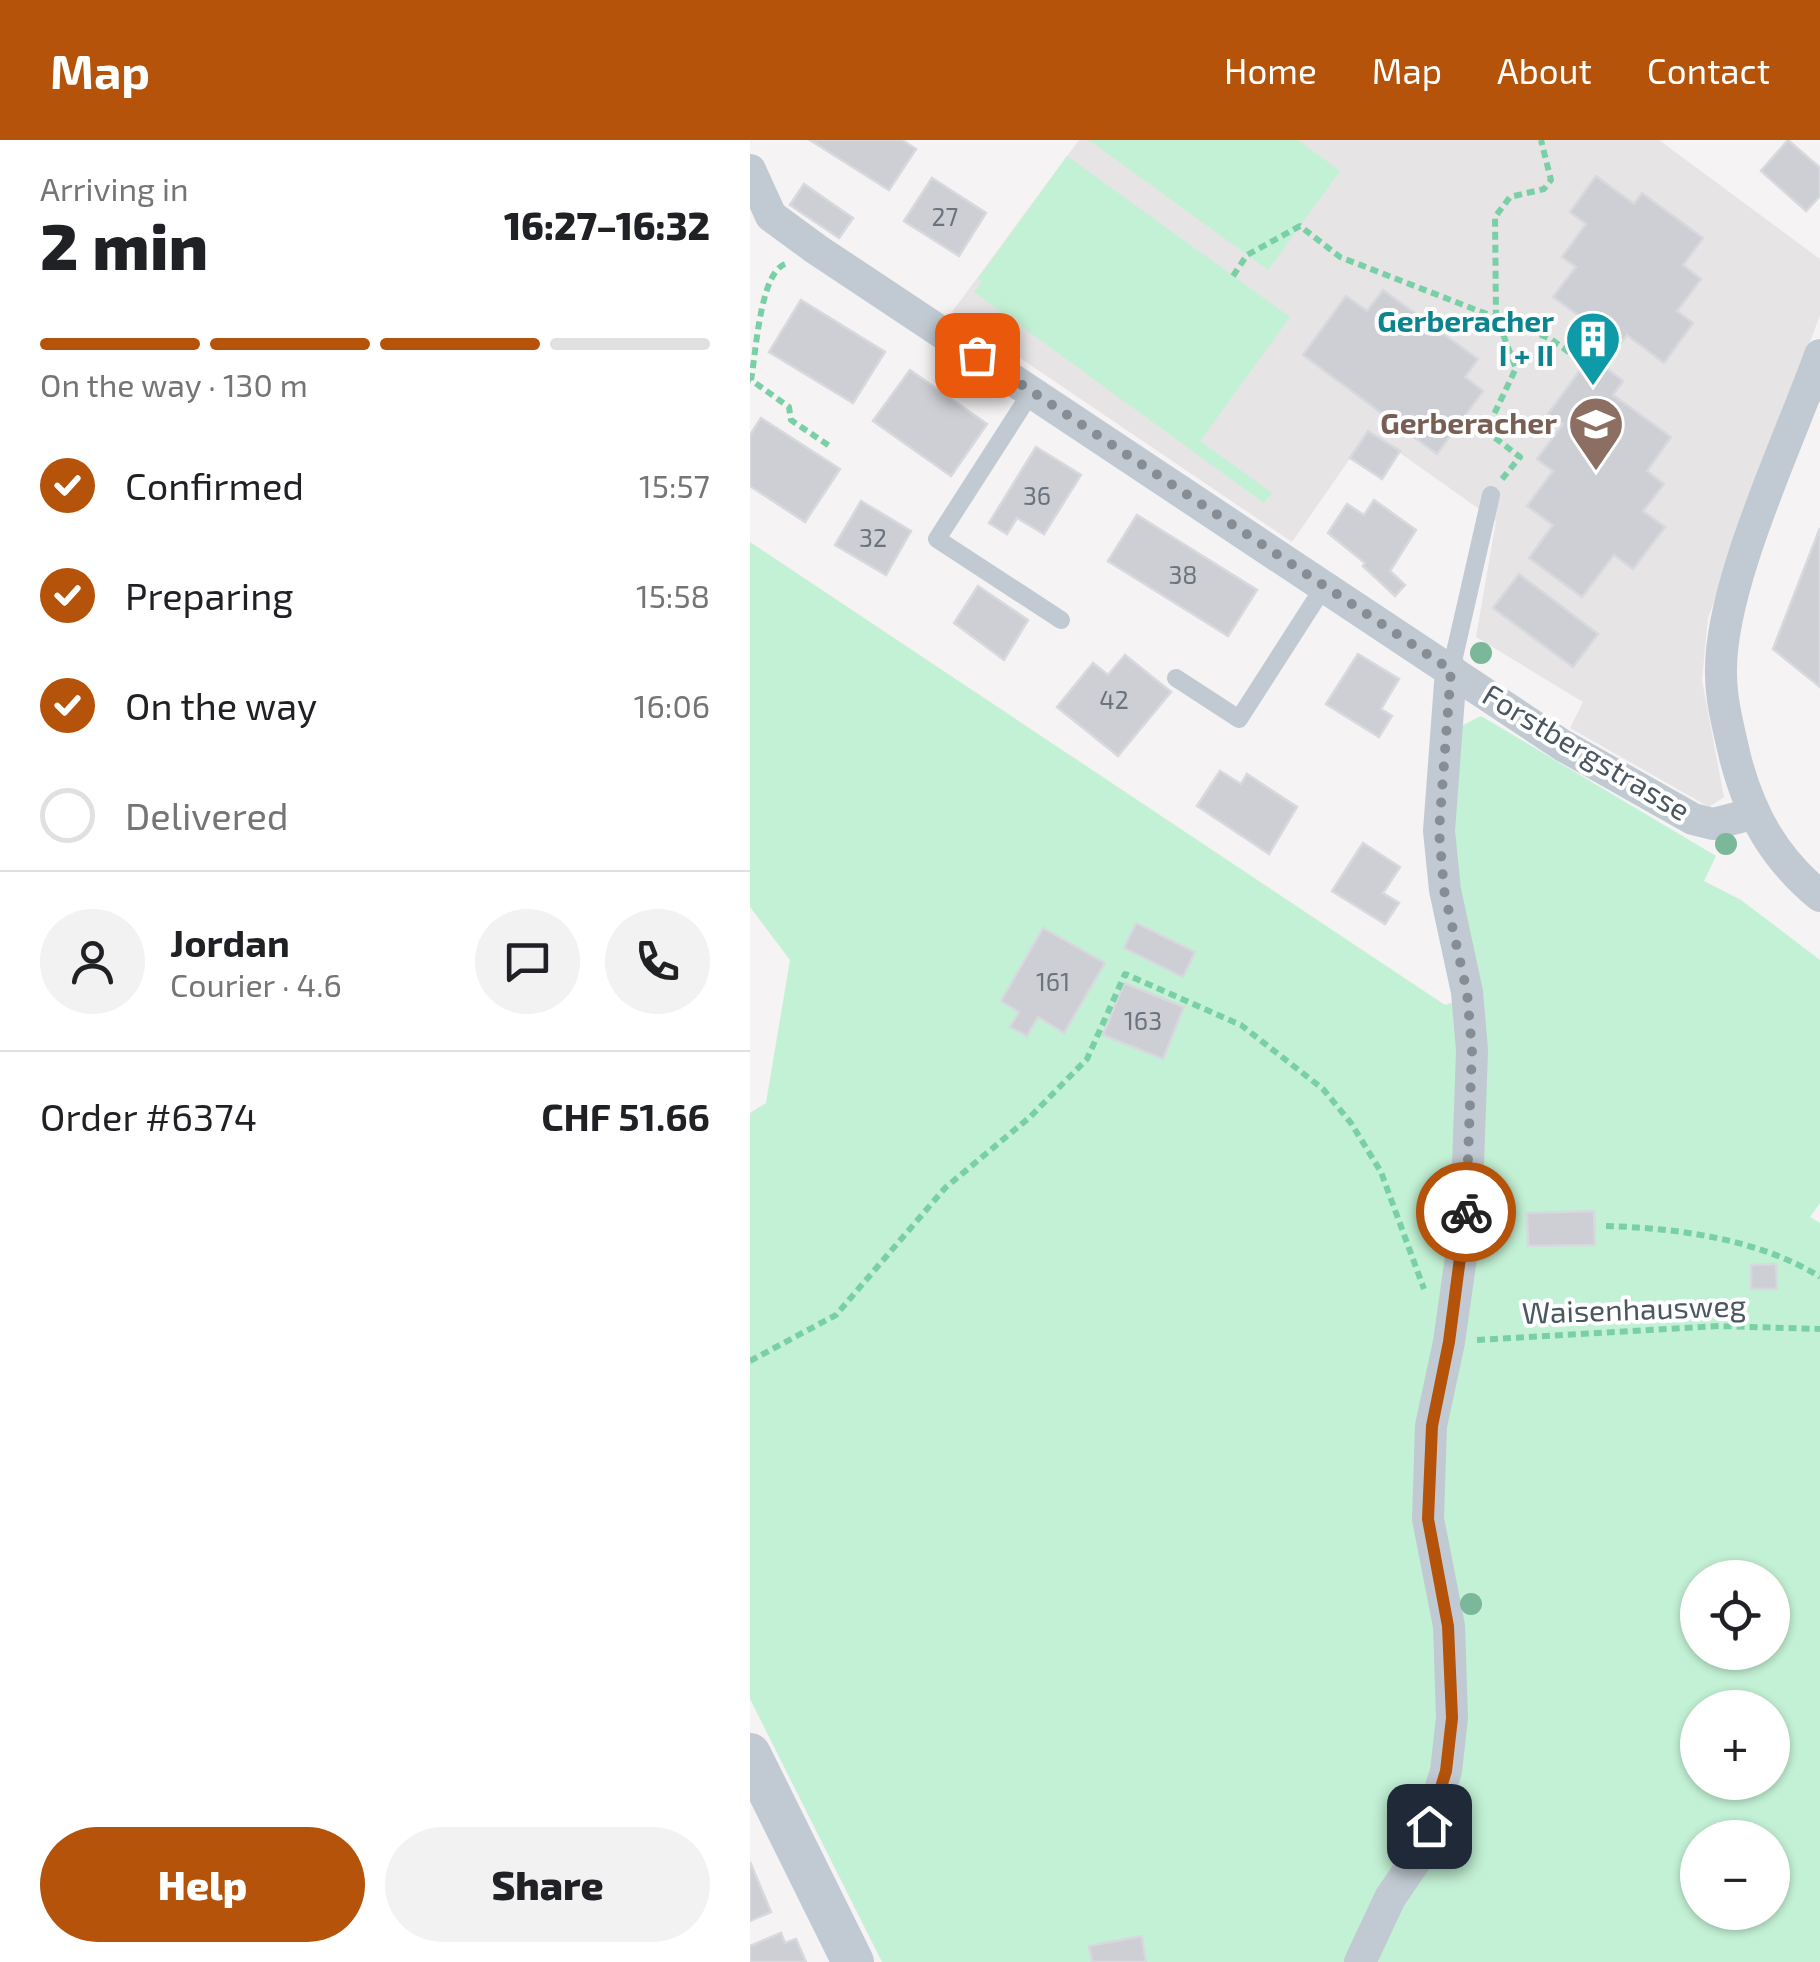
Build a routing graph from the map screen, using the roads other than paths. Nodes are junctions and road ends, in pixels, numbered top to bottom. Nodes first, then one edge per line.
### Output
1 (750, 170) edge
2 (1820, 355) edge
3 (1032, 391) junction
4 (1491, 494) dead end
5 (1326, 585) junction
6 (1061, 620) dead end
7 (1451, 670) junction
8 (1176, 678) dead end
9 (1752, 814) junction
10 (1820, 896) edge
11 (750, 1754) edge
12 (853, 1962) edge
13 (1360, 1962) edge

1 - 3 street, Forstbergstrasse
2 - 9 street
3 - 5 street, Forstbergstrasse
3 - 6 lane
4 - 7 lane
5 - 7 street, Forstbergstrasse
5 - 8 lane
7 - 9 street, Forstbergstrasse
7 - 13 street
9 - 10 street
11 - 12 street

